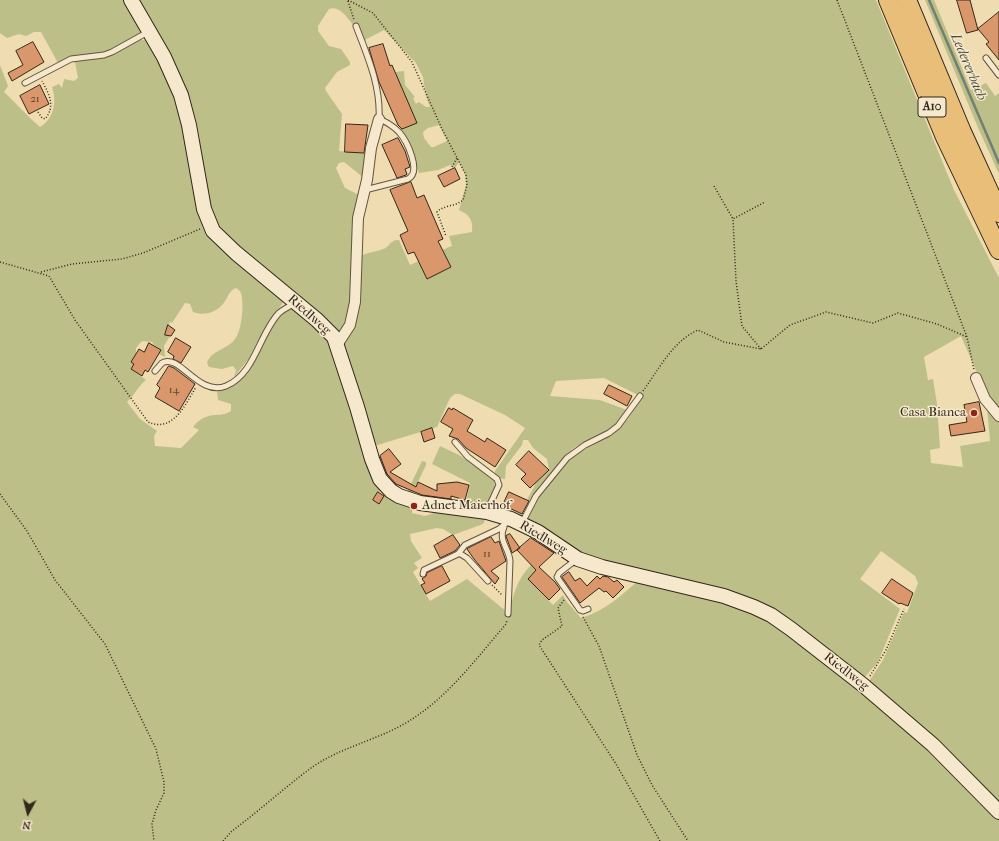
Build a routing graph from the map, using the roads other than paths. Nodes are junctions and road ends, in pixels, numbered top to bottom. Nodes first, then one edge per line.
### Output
1 (131, 0) edge
2 (888, 0) edge
3 (907, 0) edge
4 (356, 26) road end
5 (149, 31) junction
6 (986, 58) dead end
7 (999, 75) edge
8 (25, 83) dead end
9 (379, 119) junction
10 (365, 190) junction
11 (999, 213) edge
12 (999, 250) edge
13 (296, 302) junction
14 (337, 345) junction
15 (156, 371) dead end
16 (976, 378) road end
17 (640, 396) road end
18 (999, 416) edge
19 (454, 442) dead end
20 (487, 512) junction
21 (512, 523) junction
22 (459, 553) junction
23 (578, 559) junction
24 (423, 574) dead end
25 (488, 581) road end
26 (588, 608) dead end
27 (508, 614) road end
28 (999, 812) edge

1 - 5 street, Riedlweg
2 - 12 highway, A10
3 - 11 highway, A10
4 - 9 lane
5 - 8 lane
5 - 13 street, Riedlweg
6 - 7 lane
9 - 10 street
9 - 10 lane
10 - 14 street
13 - 14 street, Riedlweg
13 - 15 lane
14 - 20 street, Riedlweg
16 - 18 street
17 - 21 lane
19 - 20 lane
20 - 21 street, Riedlweg
21 - 22 lane
21 - 23 street, Riedlweg
21 - 27 lane
22 - 24 lane
22 - 25 lane
23 - 26 lane
23 - 28 street, Riedlweg

